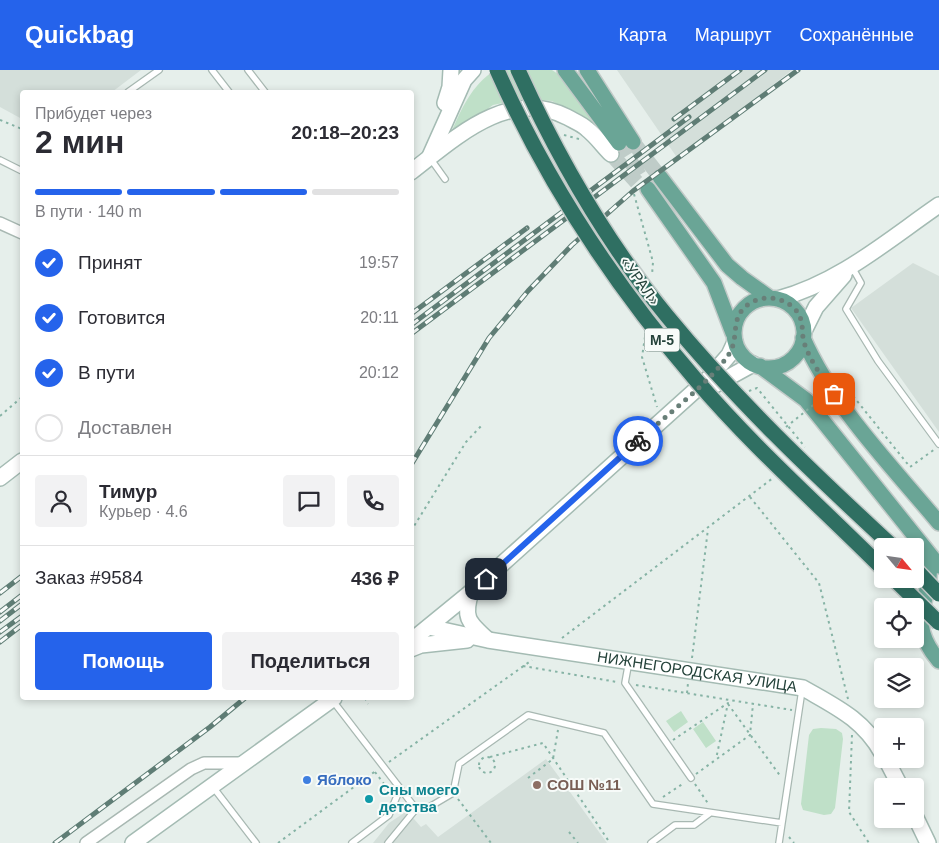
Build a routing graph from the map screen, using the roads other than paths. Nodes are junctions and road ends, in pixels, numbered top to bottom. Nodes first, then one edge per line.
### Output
1 (159, 70) edge
2 (212, 70) edge
3 (248, 70) edge
4 (451, 70) edge
5 (473, 70) edge
6 (496, 70) edge
7 (518, 70) edge
8 (565, 70) edge
9 (586, 70) edge
10 (131, 90) edge
11 (227, 90) edge
12 (263, 90) edge
13 (621, 146) junction
14 (430, 157) junction
15 (0, 160) edge
16 (20, 170) edge
17 (414, 170) edge
18 (660, 177) tunnel mouth
19 (445, 179) dead end
20 (641, 190) tunnel mouth
21 (939, 205) edge
22 (0, 224) edge
23 (20, 233) edge
24 (852, 266) junction
25 (774, 298) junction
26 (803, 334) junction
27 (734, 338) junction
28 (756, 365) junction
29 (671, 411) junction
30 (939, 445) edge
31 (20, 463) edge
32 (0, 478) edge
33 (939, 523) edge
34 (883, 538) edge
35 (927, 550) junction
36 (874, 560) edge
37 (939, 566) edge
38 (924, 578) edge
39 (903, 588) edge
40 (471, 592) junction
41 (939, 594) edge
42 (939, 623) edge
43 (429, 627) junction
44 (414, 639) edge
45 (488, 640) junction
46 (414, 648) edge
47 (629, 661) junction
48 (939, 662) edge
49 (802, 688) junction
50 (330, 700) edge
51 (334, 700) edge
52 (874, 738) edge
53 (243, 764) junction
54 (691, 778) road end
55 (212, 786) junction
56 (400, 789) junction
57 (416, 809) junction
58 (713, 813) junction
59 (782, 823) junction
60 (921, 828) edge
61 (86, 843) edge
62 (132, 843) edge
63 (256, 843) edge
64 (352, 843) edge
65 (388, 843) edge
66 (651, 843) edge
67 (779, 843) edge
68 (928, 843) edge

1 - 10 lane
2 - 11 lane
3 - 12 lane
4 - 14 street
5 - 14 street
6 - 36 highway, «УРАЛ» / М-5, bridge
7 - 34 highway, «УРАЛ» / М-5, bridge
8 - 13 main road
9 - 13 main road
13 - 14 street
14 - 17 street
14 - 19 lane
15 - 16 lane
18 - 25 main road
20 - 27 main road
21 - 24 street
22 - 23 street
24 - 25 street
24 - 26 street
24 - 30 lane
25 - 26 main road
25 - 27 main road
26 - 28 main road
26 - 33 main road
27 - 28 main road
27 - 29 street
28 - 29 street
28 - 35 main road
29 - 40 street
31 - 32 street
35 - 37 main road
35 - 48 main road
38 - 41 highway, bridge
39 - 42 highway, bridge
40 - 43 street
40 - 45 street
43 - 44 street
43 - 45 street
45 - 46 street
45 - 47 street, НИЖНЕГОРОДСКАЯ УЛИЦА
47 - 49 street, НИЖНЕГОРОДСКАЯ УЛИЦА
47 - 54 lane
49 - 52 street, НИЖНЕГОРОДСКАЯ УЛИЦА
49 - 59 lane
50 - 53 street
51 - 56 lane
53 - 55 street
53 - 61 street
55 - 62 street
55 - 63 lane
56 - 57 lane
56 - 64 lane
57 - 58 lane
57 - 65 lane
58 - 59 lane
58 - 66 lane
59 - 67 lane
60 - 68 street

